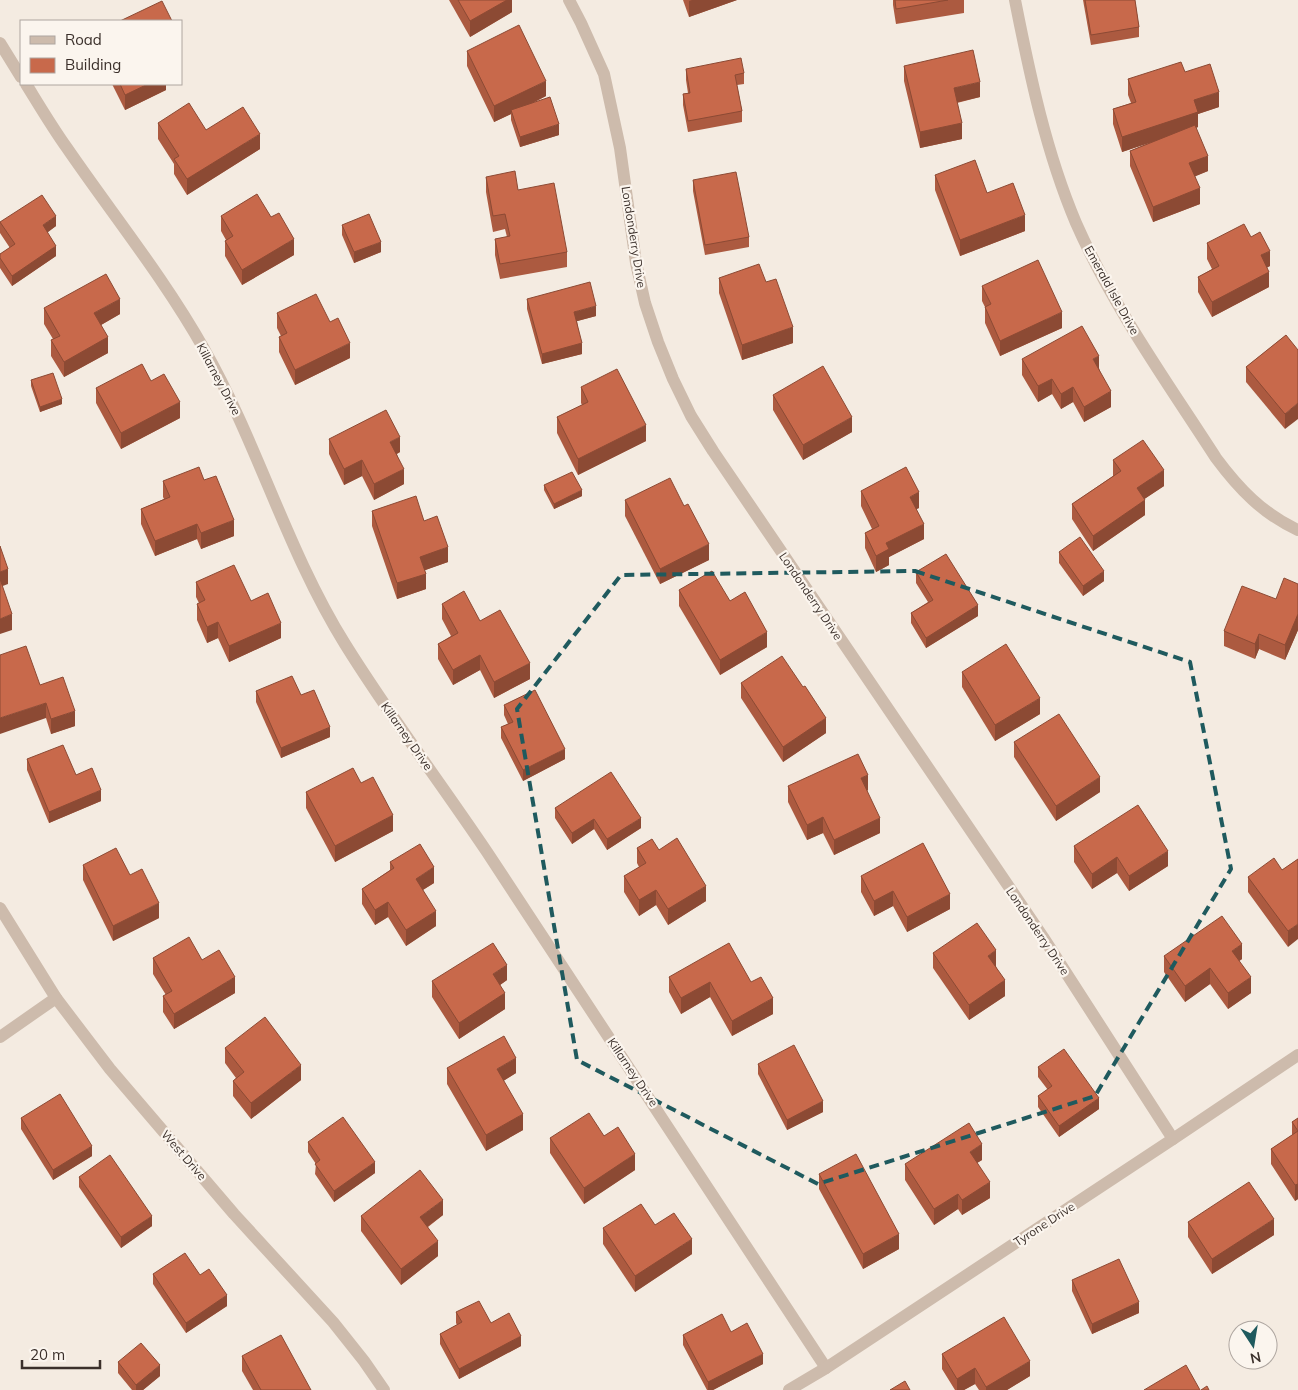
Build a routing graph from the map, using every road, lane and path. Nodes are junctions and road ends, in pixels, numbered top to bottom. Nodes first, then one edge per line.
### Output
1 (569, 0) edge
2 (1015, 0) edge
3 (0, 43) edge
4 (20, 75) edge
5 (27, 85) edge
6 (1298, 530) edge
7 (0, 908) edge
8 (56, 998) junction
9 (0, 1037) edge
10 (1298, 1054) edge
11 (1173, 1139) junction
12 (826, 1368) junction
13 (384, 1390) edge
14 (789, 1390) edge

1 - 11 street, Londonderry Drive
2 - 6 street, Emerald Isle Drive
3 - 4 street
5 - 12 street, Killarney Drive
7 - 8 street, West Drive
8 - 9 street
8 - 13 street, West Drive
10 - 11 street, Tyrone Drive
11 - 12 street, Tyrone Drive
12 - 14 street, Tyrone Drive

